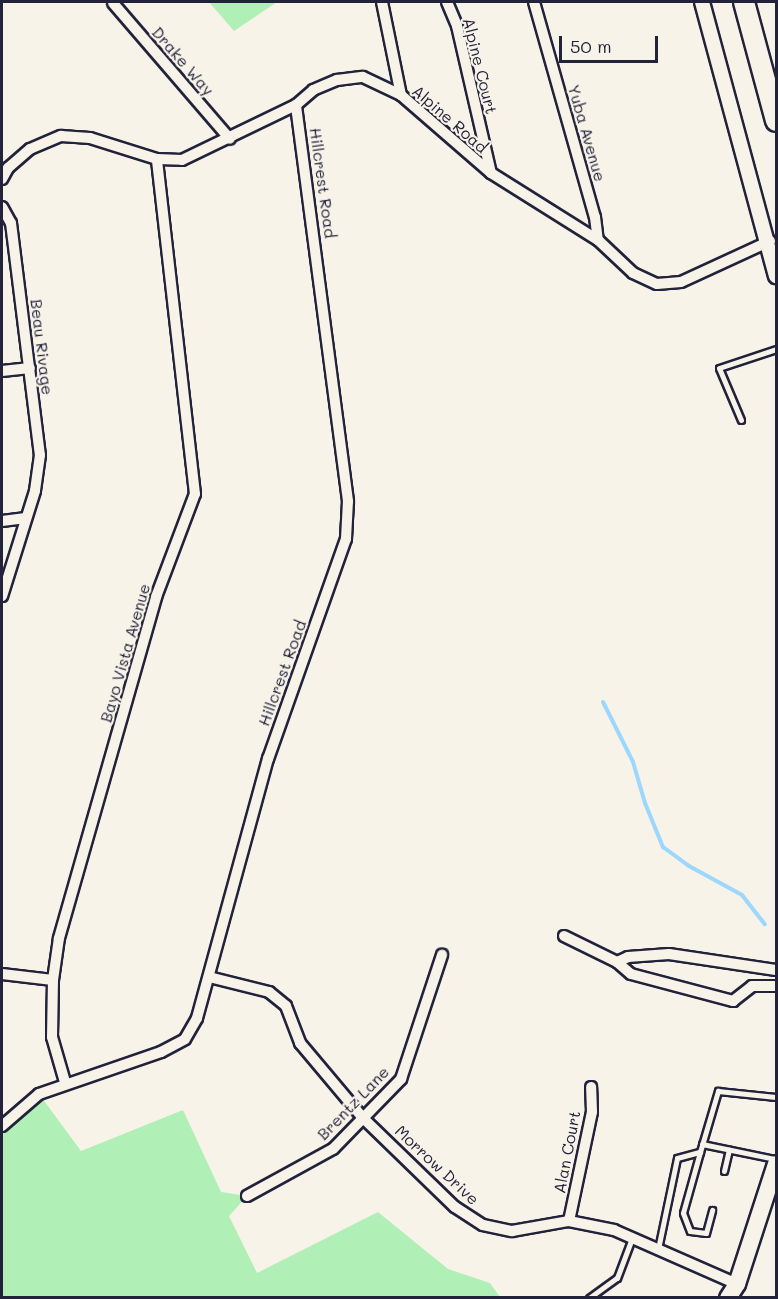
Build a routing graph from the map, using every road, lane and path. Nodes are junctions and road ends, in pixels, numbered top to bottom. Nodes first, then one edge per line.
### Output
1 (381, 2) edge
2 (447, 2) edge
3 (534, 2) edge
4 (702, 2) edge
5 (744, 2) edge
6 (113, 3) dead end
7 (401, 96) junction
8 (296, 105) junction
9 (777, 121) edge
10 (231, 139) junction
11 (157, 159) junction
12 (491, 173) junction
13 (2, 179) edge
14 (2, 207) edge
15 (598, 240) junction
16 (770, 241) junction
17 (777, 276) edge
18 (777, 349) edge
19 (30, 368) junction
20 (2, 371) edge
21 (741, 420) dead end
22 (26, 518) junction
23 (2, 521) edge
24 (2, 596) edge
25 (564, 936) dead end
26 (442, 955) dead end
27 (617, 962) junction
28 (777, 970) edge
29 (2, 974) edge
30 (209, 977) junction
31 (53, 980) junction
32 (777, 986) edge
33 (65, 1082) junction
34 (591, 1087) dead end
35 (777, 1097) edge
36 (363, 1118) junction
37 (2, 1126) edge
38 (702, 1144) junction
39 (729, 1150) junction
40 (699, 1152) junction
41 (777, 1160) edge
42 (777, 1164) edge
43 (724, 1171) dead end
44 (247, 1196) dead end
45 (712, 1210) dead end
46 (569, 1221) junction
47 (632, 1238) junction
48 (658, 1249) junction
49 (733, 1291) edge
50 (589, 1298) edge

1 - 7 street
2 - 12 street, Alpine Court
3 - 15 street, Yuba Avenue
4 - 16 street
5 - 9 highway
6 - 10 street, Drake Way
7 - 8 street, Alpine Road
7 - 12 street, Alpine Road
8 - 10 street, Alpine Road
8 - 30 street, Hillcrest Road
10 - 11 street, Alpine Road
11 - 13 street, Alpine Road
11 - 31 street, Bayo Vista Avenue
12 - 15 street, Alpine Road
14 - 19 street, Beau Rivage
15 - 16 street, Alpine Road
16 - 17 street
18 - 21 lane
19 - 20 street
19 - 22 street, Beau Rivage
22 - 23 street
22 - 24 street, Beau Rivage
25 - 27 street
26 - 36 street, Brentz Lane
27 - 28 street
27 - 32 street
29 - 31 street
30 - 33 street, Hillcrest Road
30 - 36 street, Morrow Drive
31 - 33 street, Bayo Vista Avenue
33 - 37 street, Hillcrest Road
34 - 46 street, Alan Court
35 - 38 lane
36 - 44 street, Brentz Lane
36 - 46 street, Morrow Drive
38 - 39 lane
38 - 40 lane
39 - 41 lane
39 - 43 lane
40 - 45 lane
40 - 48 lane
42 - 49 main road
46 - 47 street, Morrow Drive
47 - 48 street, Morrow Drive
47 - 50 lane
48 - 49 street, Morrow Drive

